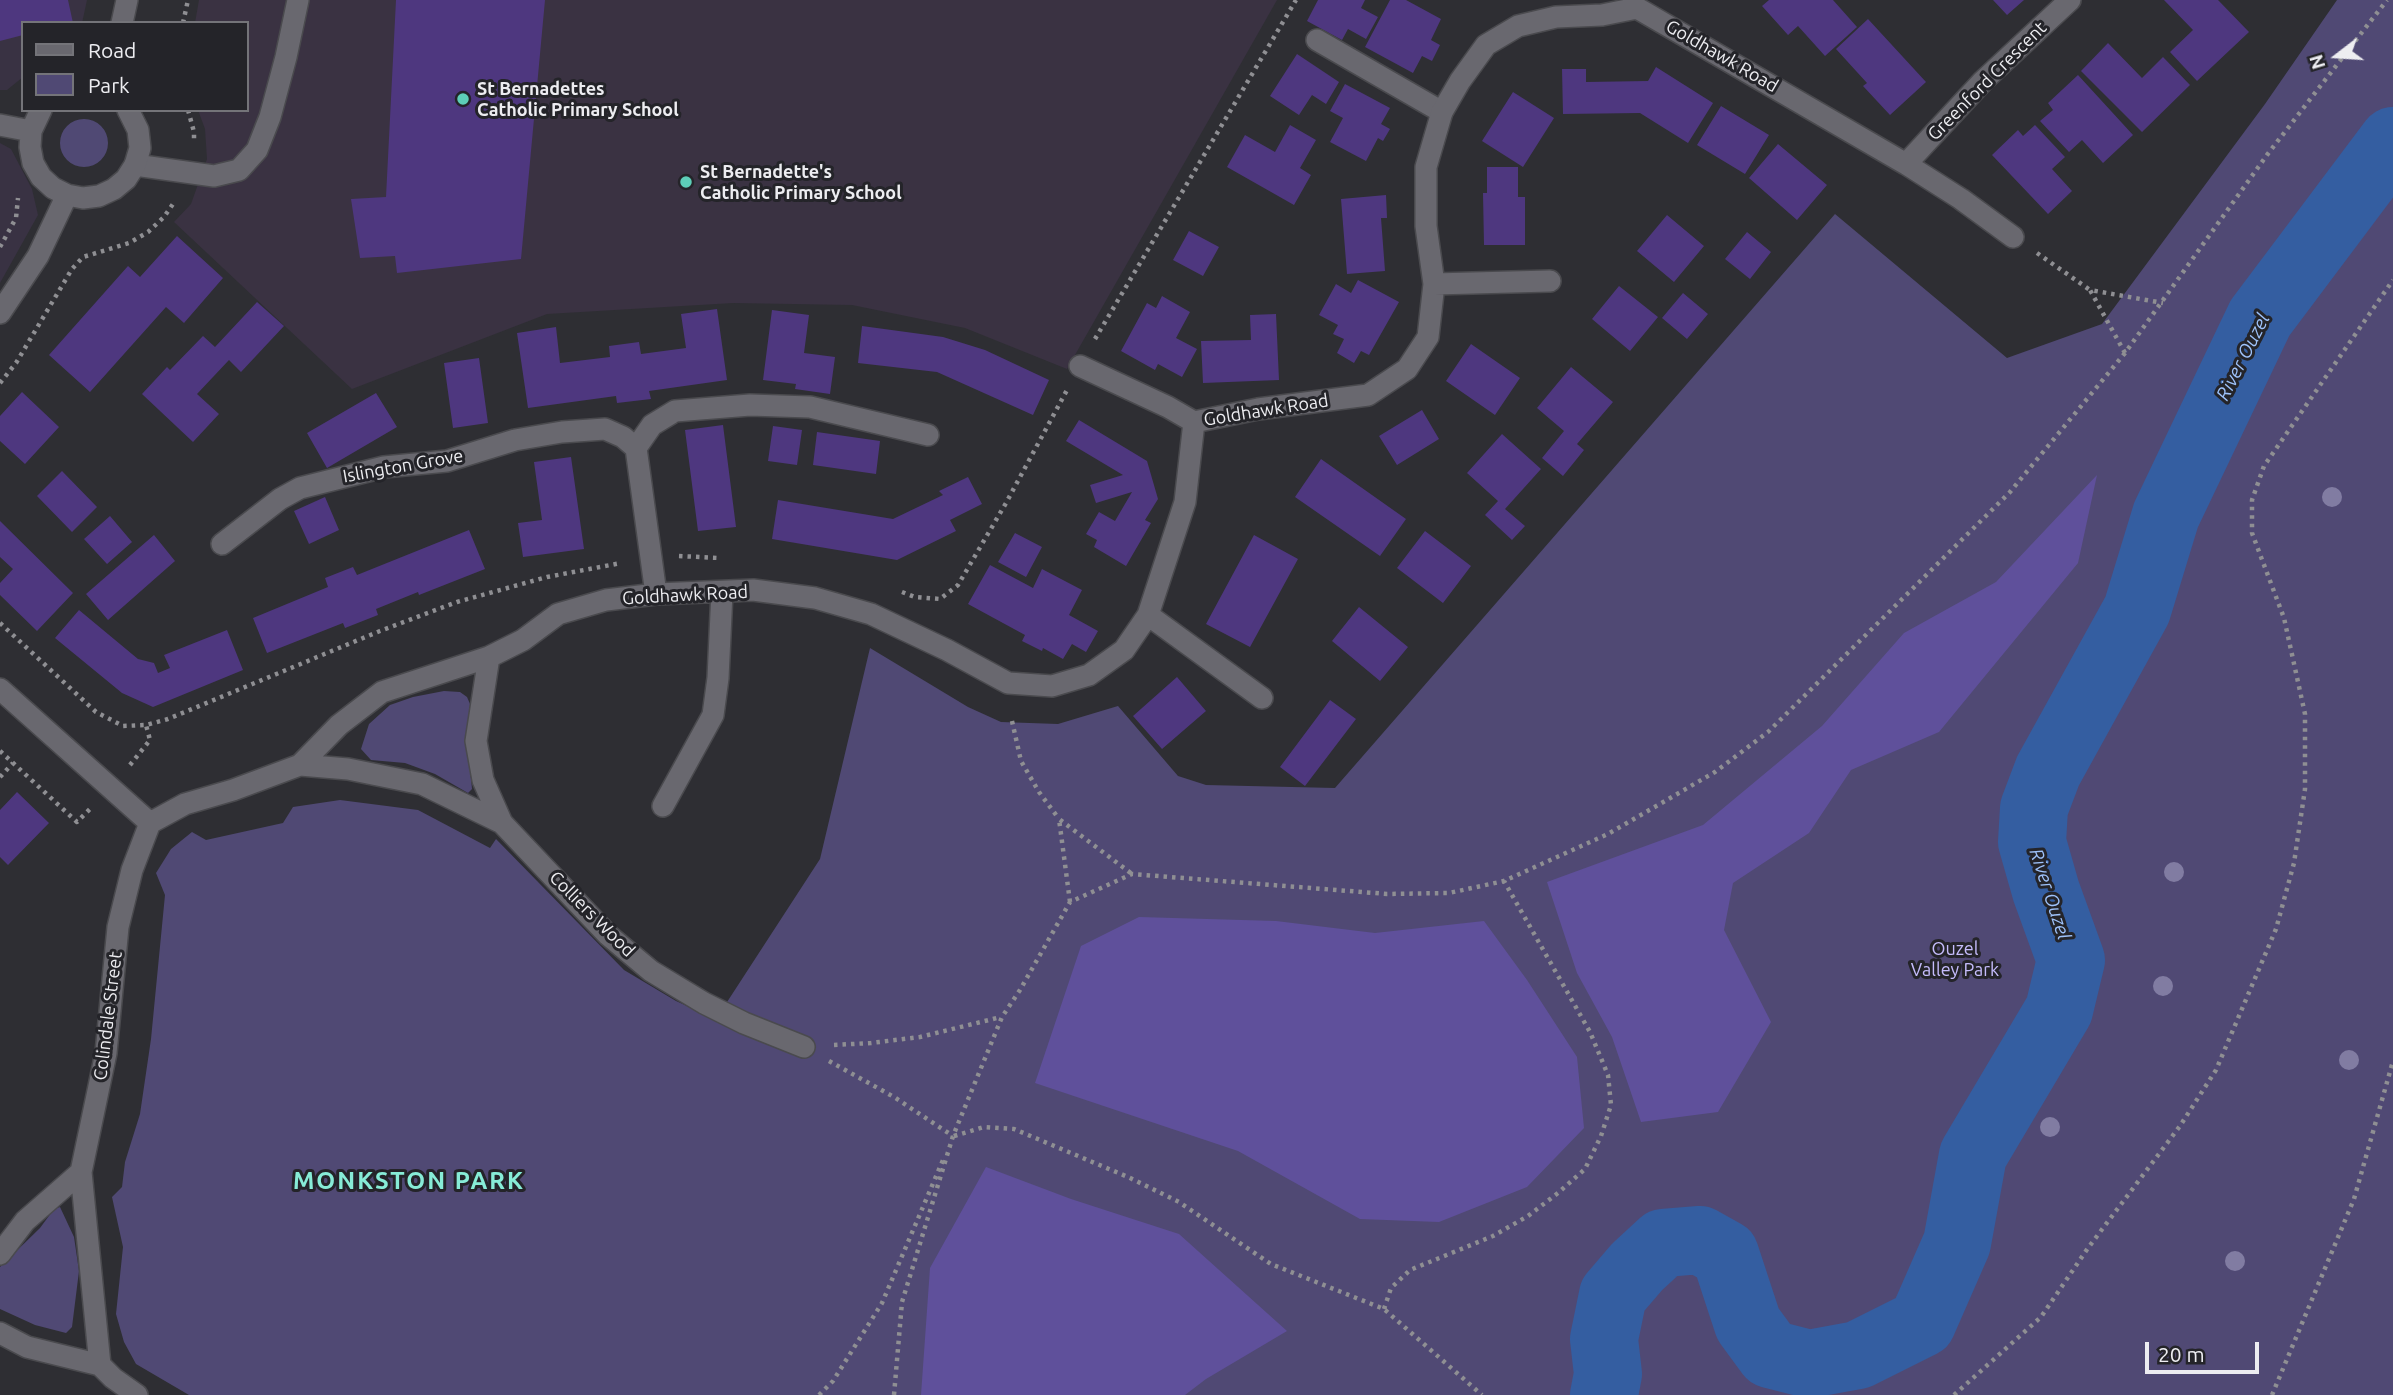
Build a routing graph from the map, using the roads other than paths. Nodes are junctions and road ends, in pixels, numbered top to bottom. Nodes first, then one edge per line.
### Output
1 (127, 0) edge
2 (298, 0) edge
3 (2070, 0) edge
4 (1641, 4) edge
5 (122, 21) edge
6 (1317, 40) dead end
7 (40, 112) edge
8 (129, 112) edge
9 (1443, 112) junction
10 (0, 125) edge
11 (31, 131) junction
12 (1906, 164) junction
13 (135, 165) junction
14 (67, 195) junction
15 (2013, 237) road end
16 (1550, 281) dead end
17 (1434, 284) junction
18 (0, 313) edge
19 (1080, 366) road end
20 (1194, 422) junction
21 (928, 435) dead end
22 (636, 448) junction
23 (222, 544) dead end
24 (722, 592) junction
25 (656, 594) junction
26 (1148, 615) junction
27 (489, 657) junction
28 (0, 689) edge
29 (1262, 698) dead end
30 (300, 765) junction
31 (663, 806) dead end
32 (150, 823) junction
33 (502, 823) junction
34 (804, 1047) road end
35 (82, 1172) junction
36 (0, 1254) edge
37 (0, 1333) edge
38 (100, 1365) junction
39 (137, 1395) edge

1 - 5 street
2 - 13 street
3 - 12 street, Greenford Crescent
4 - 9 street, Goldhawk Road
4 - 12 street, Goldhawk Road
6 - 9 street
7 - 11 street
8 - 13 street
9 - 17 street, Goldhawk Road
10 - 11 street
11 - 14 street
12 - 15 street, Goldhawk Road
13 - 14 street
14 - 18 street
16 - 17 street
17 - 20 street, Goldhawk Road
19 - 20 street, Goldhawk Road
20 - 26 street, Goldhawk Road
21 - 22 street
22 - 23 street, Islington Grove
22 - 25 street
24 - 25 street, Goldhawk Road
24 - 26 street, Goldhawk Road
24 - 31 street
25 - 27 street, Goldhawk Road
26 - 29 street
27 - 30 street, Goldhawk Road
27 - 33 street, Colliers Wood
28 - 32 street
30 - 32 street, Goldhawk Road
30 - 33 street, Colliers Wood
32 - 35 street, Colindale Street
33 - 34 street, Colliers Wood
35 - 36 street
35 - 38 street, Colindale Street
37 - 38 street
38 - 39 street

